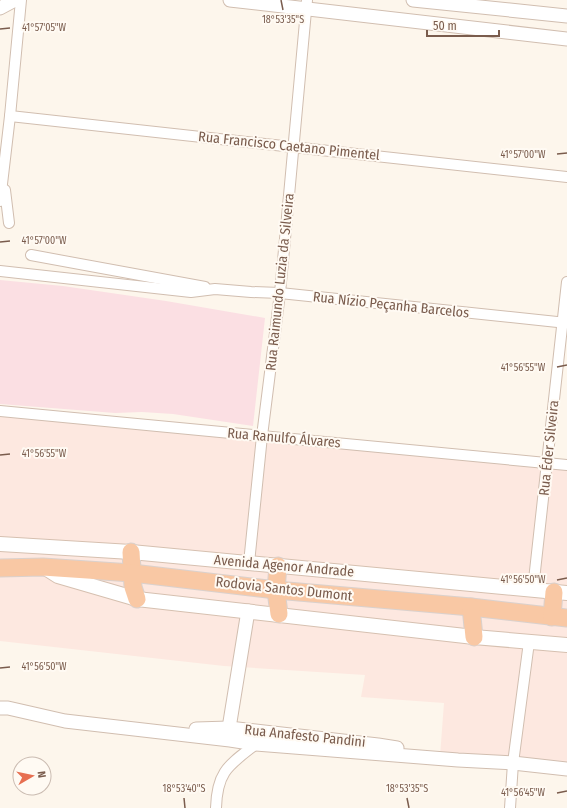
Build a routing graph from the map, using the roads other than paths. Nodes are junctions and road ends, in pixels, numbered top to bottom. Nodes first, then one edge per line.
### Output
1 (15, 0) edge
2 (21, 0) edge
3 (230, 0) edge
4 (413, 0) edge
5 (306, 5) edge
6 (0, 8) edge
7 (567, 16) edge
8 (567, 39) edge
9 (10, 116) junction
10 (294, 147) junction
11 (4, 166) junction
12 (567, 177) edge
13 (0, 201) edge
14 (9, 222) dead end
15 (31, 255) dead end
16 (0, 271) edge
17 (567, 282) edge
18 (215, 289) junction
19 (280, 293) junction
20 (565, 323) edge
21 (0, 411) edge
22 (262, 436) junction
23 (548, 463) junction
24 (567, 465) edge
25 (0, 544) edge
26 (131, 552) junction
27 (249, 563) junction
28 (278, 566) junction
29 (43, 567) junction
30 (0, 568) edge
31 (132, 573) junction
32 (533, 589) junction
33 (276, 590) junction
34 (561, 592) edge
35 (137, 599) junction
36 (471, 607) junction
37 (248, 611) junction
38 (279, 614) junction
39 (560, 617) edge
40 (474, 637) junction
41 (529, 642) junction
42 (567, 645) edge
43 (0, 708) edge
44 (229, 728) junction
45 (150, 731) junction
46 (256, 744) junction
47 (458, 760) junction
48 (513, 763) junction
49 (567, 769) edge
50 (216, 808) edge
51 (510, 808) edge

1 - 6 street
2 - 9 street
3 - 5 street
4 - 7 street
5 - 8 street
5 - 10 street, Rua Raimundo Luzia da Silveira
9 - 10 street, Rua Francisco Caetano Pimentel
9 - 11 street
10 - 12 street, Rua Francisco Caetano Pimentel
10 - 19 street, Rua Raimundo Luzia da Silveira
11 - 13 street
11 - 14 street
15 - 18 street, Rua Nízio Peçanha Barcelos
16 - 18 street, Rua Nízio Peçanha Barcelos
17 - 20 street, Rua Éder Silveira
18 - 19 street, Rua Nízio Peçanha Barcelos
19 - 20 street, Rua Nízio Peçanha Barcelos
19 - 22 street, Rua Raimundo Luzia da Silveira
20 - 23 street, Rua Éder Silveira
21 - 22 street, Rua Ranulfo Álvares
22 - 23 street, Rua Ranulfo Álvares
22 - 27 street, Rua Raimundo Luzia da Silveira
23 - 24 street, Rua Ranulfo Álvares
23 - 32 street, Rua Éder Silveira
25 - 26 main road, Avenida Agenor Andrade
26 - 27 main road, Avenida Agenor Andrade
26 - 31 highway
27 - 28 main road, Avenida Agenor Andrade
28 - 32 main road, Avenida Agenor Andrade
28 - 33 highway
29 - 30 highway, Rodovia Santos Dumont
29 - 31 highway, Rodovia Santos Dumont
29 - 35 main road
31 - 33 highway, Rodovia Santos Dumont
31 - 35 highway
32 - 34 main road, Avenida Agenor Andrade
33 - 36 highway, Rodovia Santos Dumont
33 - 38 highway
34 - 39 highway
35 - 37 main road
36 - 39 highway, Rodovia Santos Dumont
36 - 40 highway
37 - 38 main road
37 - 44 street
38 - 40 main road
40 - 41 main road
41 - 42 main road
41 - 48 street
43 - 45 street, Rua Anafesto Pandini
44 - 45 street, Rua Anafesto Pandini
44 - 47 street, Rua Anafesto Pandini
45 - 46 street, Rua Anafesto Pandini
46 - 47 street, Rua Anafesto Pandini
46 - 50 street
47 - 48 street, Rua Anafesto Pandini
48 - 49 street, Rua Anafesto Pandini
48 - 51 street

